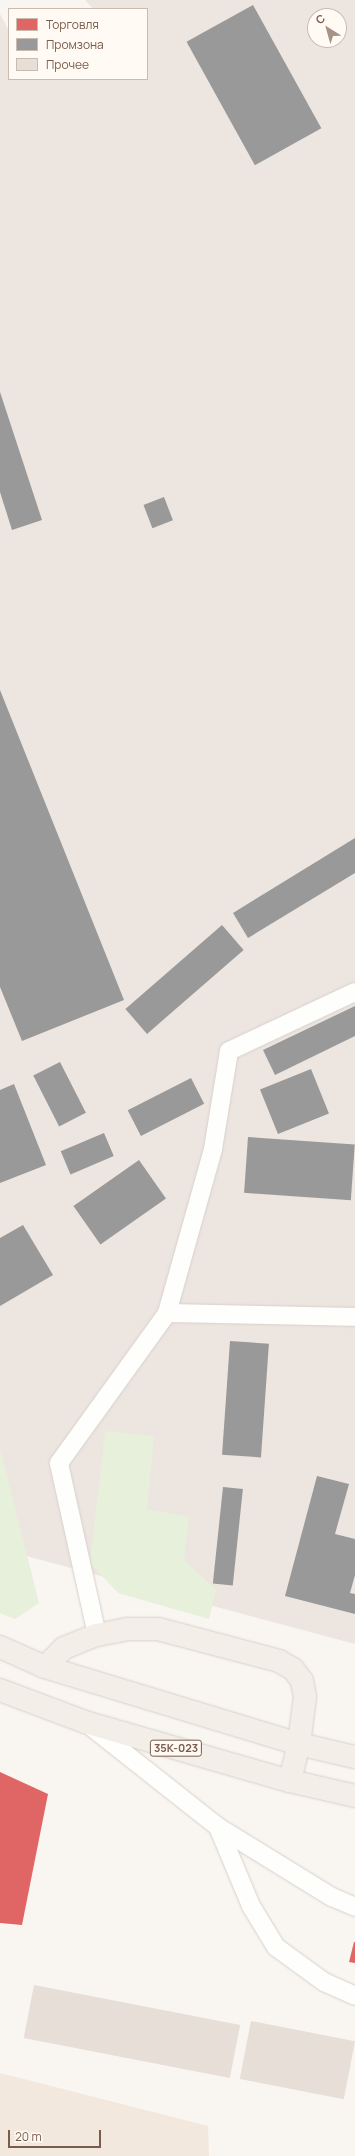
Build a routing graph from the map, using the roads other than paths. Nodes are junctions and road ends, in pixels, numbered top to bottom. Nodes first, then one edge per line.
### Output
1 (355, 992) edge
2 (167, 1314) junction
3 (355, 1317) edge
4 (97, 1635) junction
5 (0, 1647) edge
6 (45, 1666) junction
7 (0, 1690) edge
8 (85, 1722) junction
9 (299, 1744) junction
10 (355, 1757) edge
11 (290, 1781) junction
12 (355, 1796) edge
13 (218, 1827) junction
14 (355, 1907) edge
15 (355, 1996) edge

1 - 2 lane
2 - 3 lane
2 - 4 lane
4 - 6 main road
4 - 9 main road
5 - 6 main road
6 - 9 main road
7 - 8 main road, 35К-023
8 - 11 main road, 35К-023
8 - 13 lane
9 - 10 main road
9 - 11 main road
11 - 12 main road, 35К-023
13 - 14 lane
13 - 15 lane

